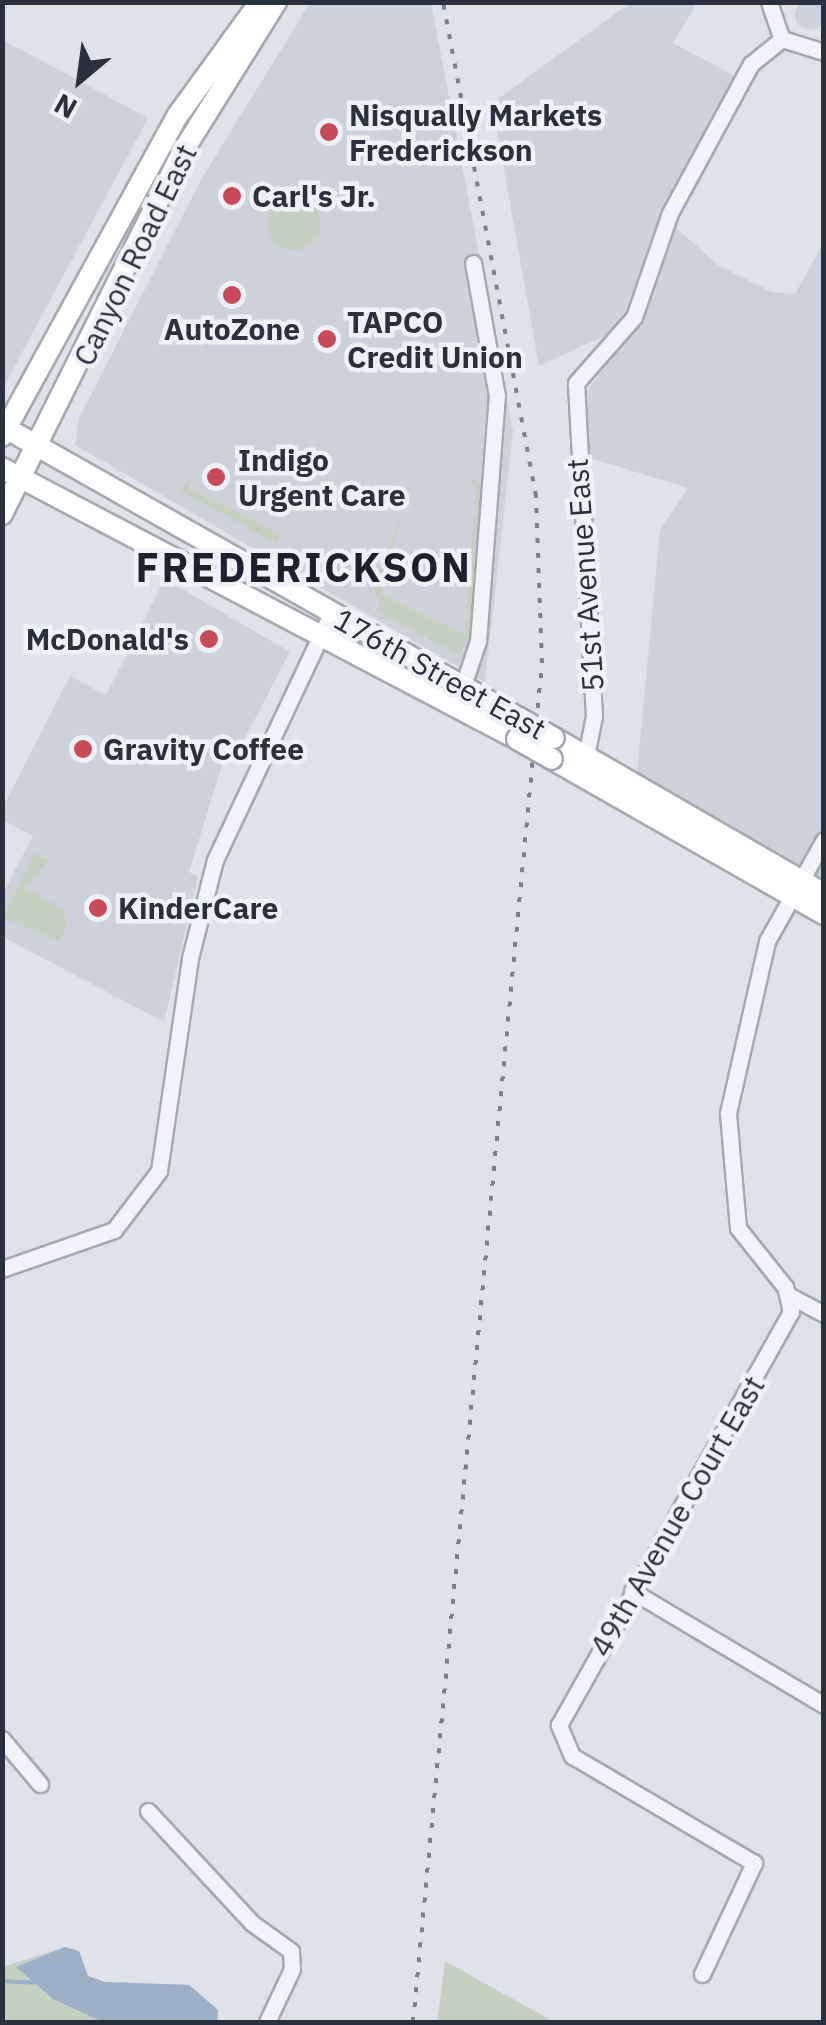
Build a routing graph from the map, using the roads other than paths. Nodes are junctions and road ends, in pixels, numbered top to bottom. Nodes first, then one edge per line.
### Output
1 (260, 2) edge
2 (276, 2) edge
3 (768, 2) edge
4 (782, 40) junction
5 (824, 52) edge
6 (474, 262) dead end
7 (4, 430) edge
8 (38, 447) junction
9 (12, 473) edge
10 (2, 514) edge
11 (331, 614) junction
12 (319, 636) junction
13 (463, 686) junction
14 (518, 728) junction
15 (553, 749) junction
16 (586, 756) junction
17 (824, 840) edge
18 (796, 888) junction
19 (824, 894) edge
20 (824, 914) edge
21 (2, 1270) edge
22 (788, 1295) junction
23 (824, 1314) edge
24 (632, 1591) junction
25 (824, 1704) edge
26 (2, 1739) edge
27 (40, 1784) dead end
28 (148, 1811) dead end
29 (702, 1974) dead end
30 (266, 2022) edge

1 - 7 main road, Canyon Road East
2 - 8 main road, Canyon Road East
3 - 4 street
4 - 5 street
4 - 16 street, 51st Avenue East
6 - 13 street
7 - 8 main road, 176th Street East
8 - 9 main road, Canyon Road East
8 - 11 main road, 176th Street East
9 - 10 main road, Canyon Road East
9 - 12 main road, 176th Street East
11 - 12 street
11 - 13 main road, 176th Street East
12 - 14 main road, 176th Street East
12 - 21 street
13 - 14 main road, 176th Street East
14 - 15 main road, 176th Street East, bridge
15 - 16 main road, 176th Street East
15 - 18 main road, 176th Street East
16 - 18 main road, 176th Street East
17 - 18 street
18 - 19 main road, 176th Street East
18 - 20 main road, 176th Street East
18 - 22 street
22 - 23 street
22 - 24 street, 49th Avenue Court East
24 - 25 street
24 - 29 street, 49th Avenue Court East
26 - 27 street
28 - 30 street

